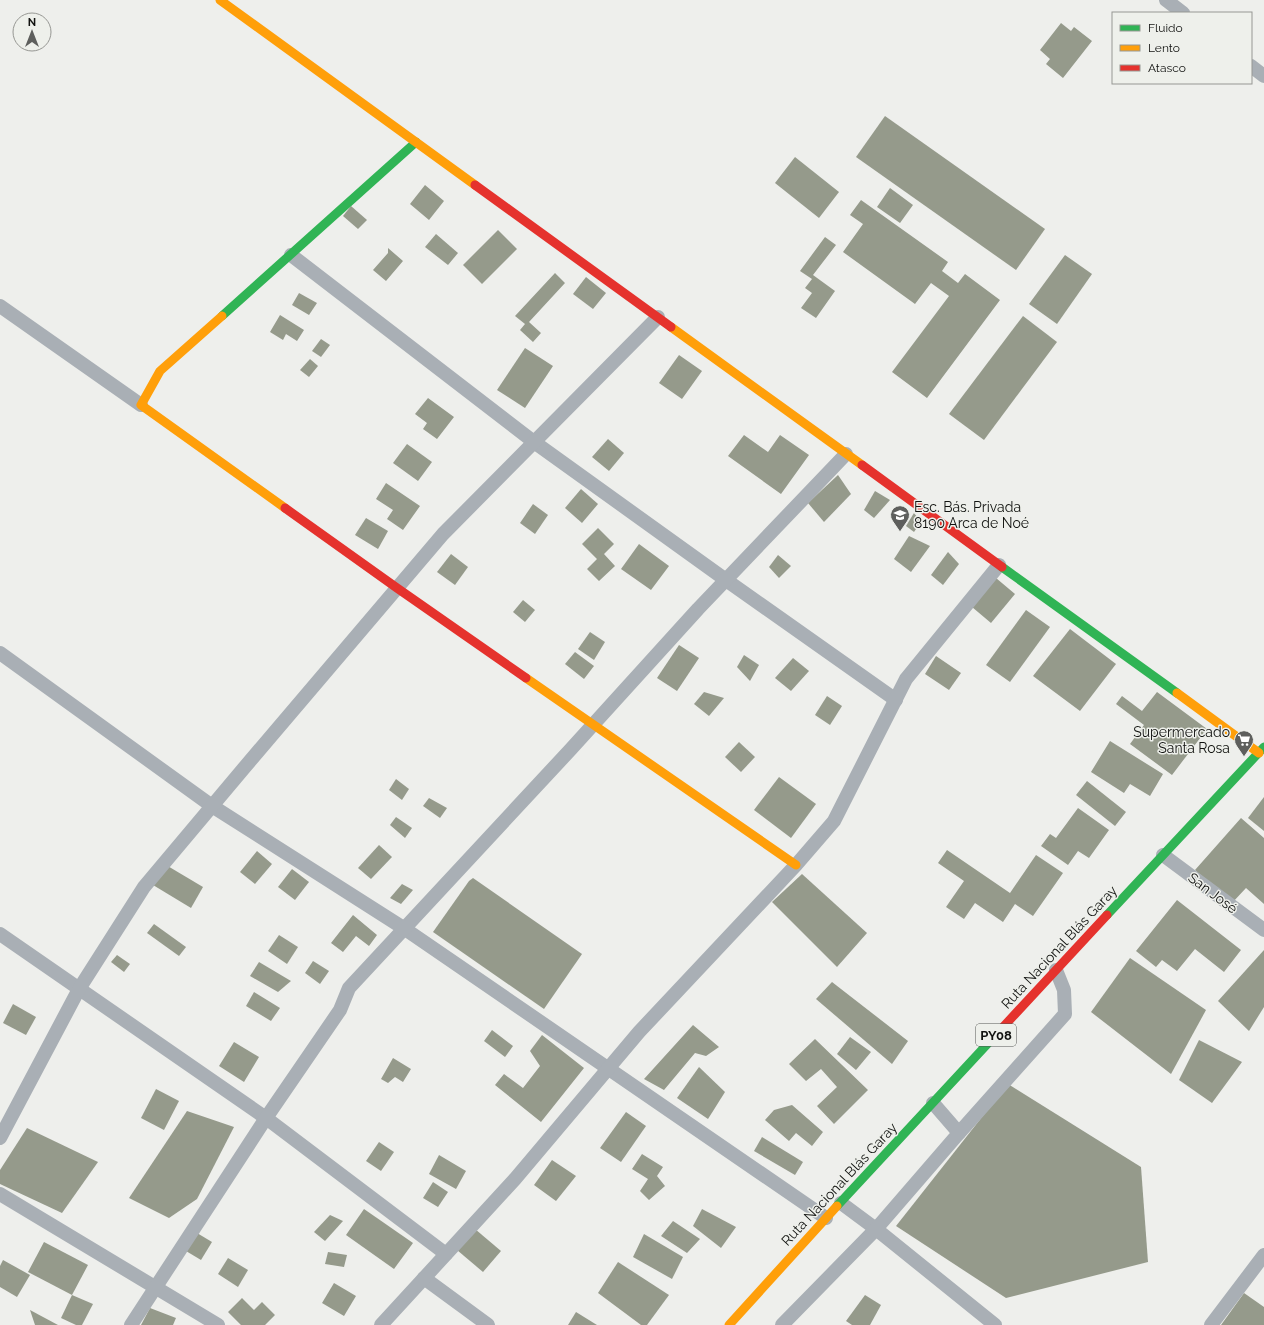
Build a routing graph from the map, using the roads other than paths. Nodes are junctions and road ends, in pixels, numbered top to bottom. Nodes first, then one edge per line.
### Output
1 (220, 0) edge
2 (1166, 0) edge
3 (1181, 12) edge
4 (1252, 67) edge
5 (1264, 76) edge
6 (416, 142) junction
7 (291, 254) junction
8 (0, 306) edge
9 (658, 317) junction
10 (141, 405) junction
11 (534, 442) junction
12 (846, 454) junction
13 (999, 564) junction
14 (726, 580) junction
15 (397, 588) junction
16 (0, 653) edge
17 (896, 700) junction
18 (594, 724) junction
19 (1261, 750) edge
20 (212, 806) junction
21 (1163, 855) junction
22 (796, 865) junction
23 (405, 930) junction
24 (1264, 930) edge
25 (0, 934) edge
26 (1056, 970) junction
27 (79, 989) junction
28 (607, 1068) junction
29 (933, 1104) junction
30 (266, 1118) junction
31 (959, 1133) junction
32 (0, 1138) edge
33 (0, 1194) edge
34 (841, 1203) junction
35 (826, 1218) junction
36 (876, 1229) junction
37 (446, 1254) junction
38 (1264, 1255) edge
39 (424, 1278) junction
40 (156, 1287) junction
41 (131, 1325) edge
42 (218, 1325) edge
43 (381, 1325) edge
44 (488, 1325) edge
45 (729, 1325) edge
46 (782, 1325) edge
47 (995, 1325) edge
48 (1211, 1325) edge

1 - 6 main road
2 - 3 street
4 - 5 street
6 - 7 main road
6 - 9 main road
7 - 10 main road
7 - 11 street
8 - 10 street
9 - 11 street
9 - 12 main road
10 - 15 main road
11 - 14 street
11 - 15 street
12 - 13 main road
12 - 14 street
13 - 17 street
13 - 19 main road
14 - 17 street
14 - 18 street
15 - 18 main road
15 - 20 street
16 - 20 street
17 - 22 street
18 - 22 main road
18 - 23 street
19 - 21 main road, Ruta Nacional Blás Garay / PY08
20 - 23 street
20 - 27 street
21 - 24 street, San José
21 - 26 main road, Ruta Nacional Blás Garay / PY08
22 - 28 street
23 - 28 street
23 - 30 street
25 - 27 street
26 - 29 main road, Ruta Nacional Blás Garay / PY08
26 - 31 street
27 - 30 street
27 - 32 street
28 - 35 street
28 - 37 street
29 - 31 street
29 - 34 main road, Ruta Nacional Blás Garay / PY08
30 - 37 street
30 - 40 street
31 - 36 street
33 - 40 street
34 - 35 main road, Ruta Nacional Blás Garay / PY08
34 - 36 street
35 - 45 main road, Ruta Nacional Blás Garay / PY08
36 - 46 street
36 - 47 street
37 - 39 street
38 - 48 street
39 - 43 street
39 - 44 street
40 - 41 street
40 - 42 street

